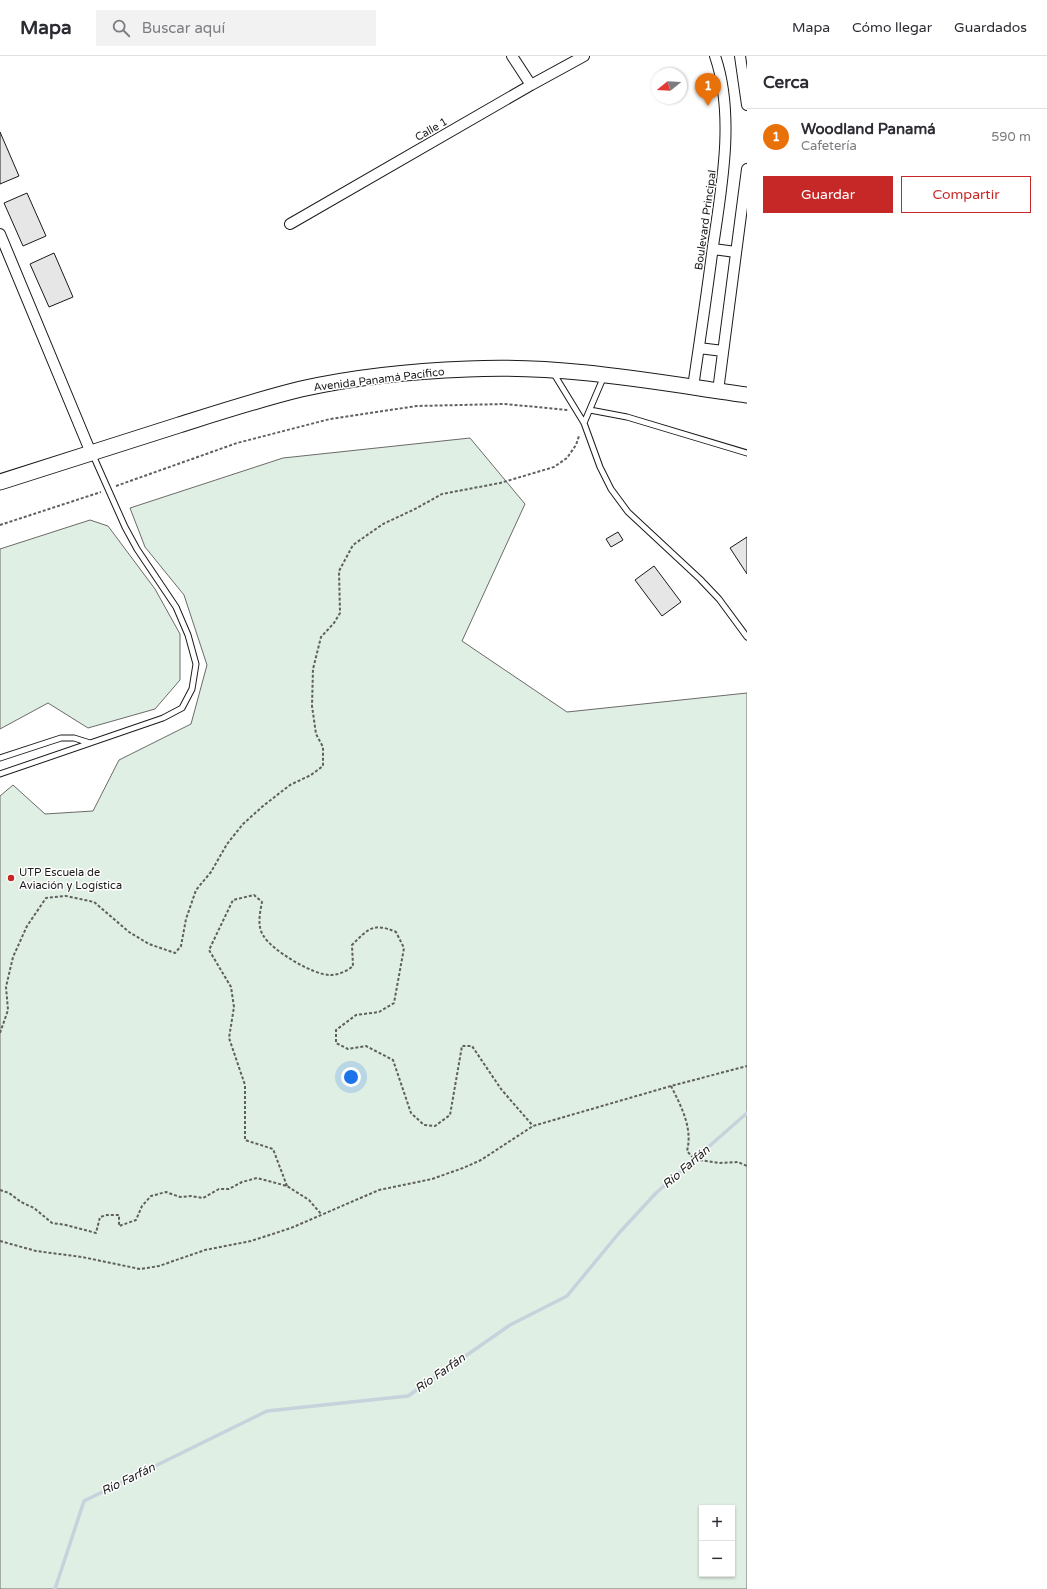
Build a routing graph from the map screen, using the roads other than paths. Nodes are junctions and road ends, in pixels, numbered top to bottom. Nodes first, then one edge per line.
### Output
1 (512, 56) edge
2 (584, 56) edge
3 (715, 56) edge
4 (740, 56) edge
5 (530, 85) junction
6 (747, 105) edge
7 (747, 170) edge
8 (290, 224) dead end
9 (0, 234) edge
10 (713, 249) junction
11 (736, 252) junction
12 (699, 348) junction
13 (723, 350) junction
14 (552, 371) junction
15 (604, 376) junction
16 (693, 387) junction
17 (718, 391) junction
18 (747, 394) edge
19 (590, 410) junction
20 (584, 423) junction
21 (91, 452) junction
22 (747, 453) edge
23 (0, 482) edge
24 (747, 637) edge
25 (90, 743) junction
26 (0, 758) edge
27 (0, 774) edge

1 - 5 street
2 - 5 street, Calle 1
3 - 10 street, Boulevard Principal
4 - 6 street
5 - 8 street, Calle 1
7 - 11 street
9 - 21 street
10 - 11 street
10 - 12 street, Boulevard Principal
11 - 13 street
12 - 13 street
12 - 16 street, Boulevard Principal
13 - 17 street
14 - 15 main road, Avenida Panamá Pacífico
14 - 20 lane
14 - 21 main road, Avenida Panamá Pacífico
15 - 16 main road, Avenida Panamá Pacífico
15 - 19 lane
16 - 17 main road, Avenida Panamá Pacífico
17 - 18 main road, Avenida Panamá Pacífico
19 - 20 lane
19 - 22 lane
20 - 24 lane
21 - 23 main road, Avenida Panamá Pacífico
21 - 25 lane
25 - 26 lane
25 - 27 lane

